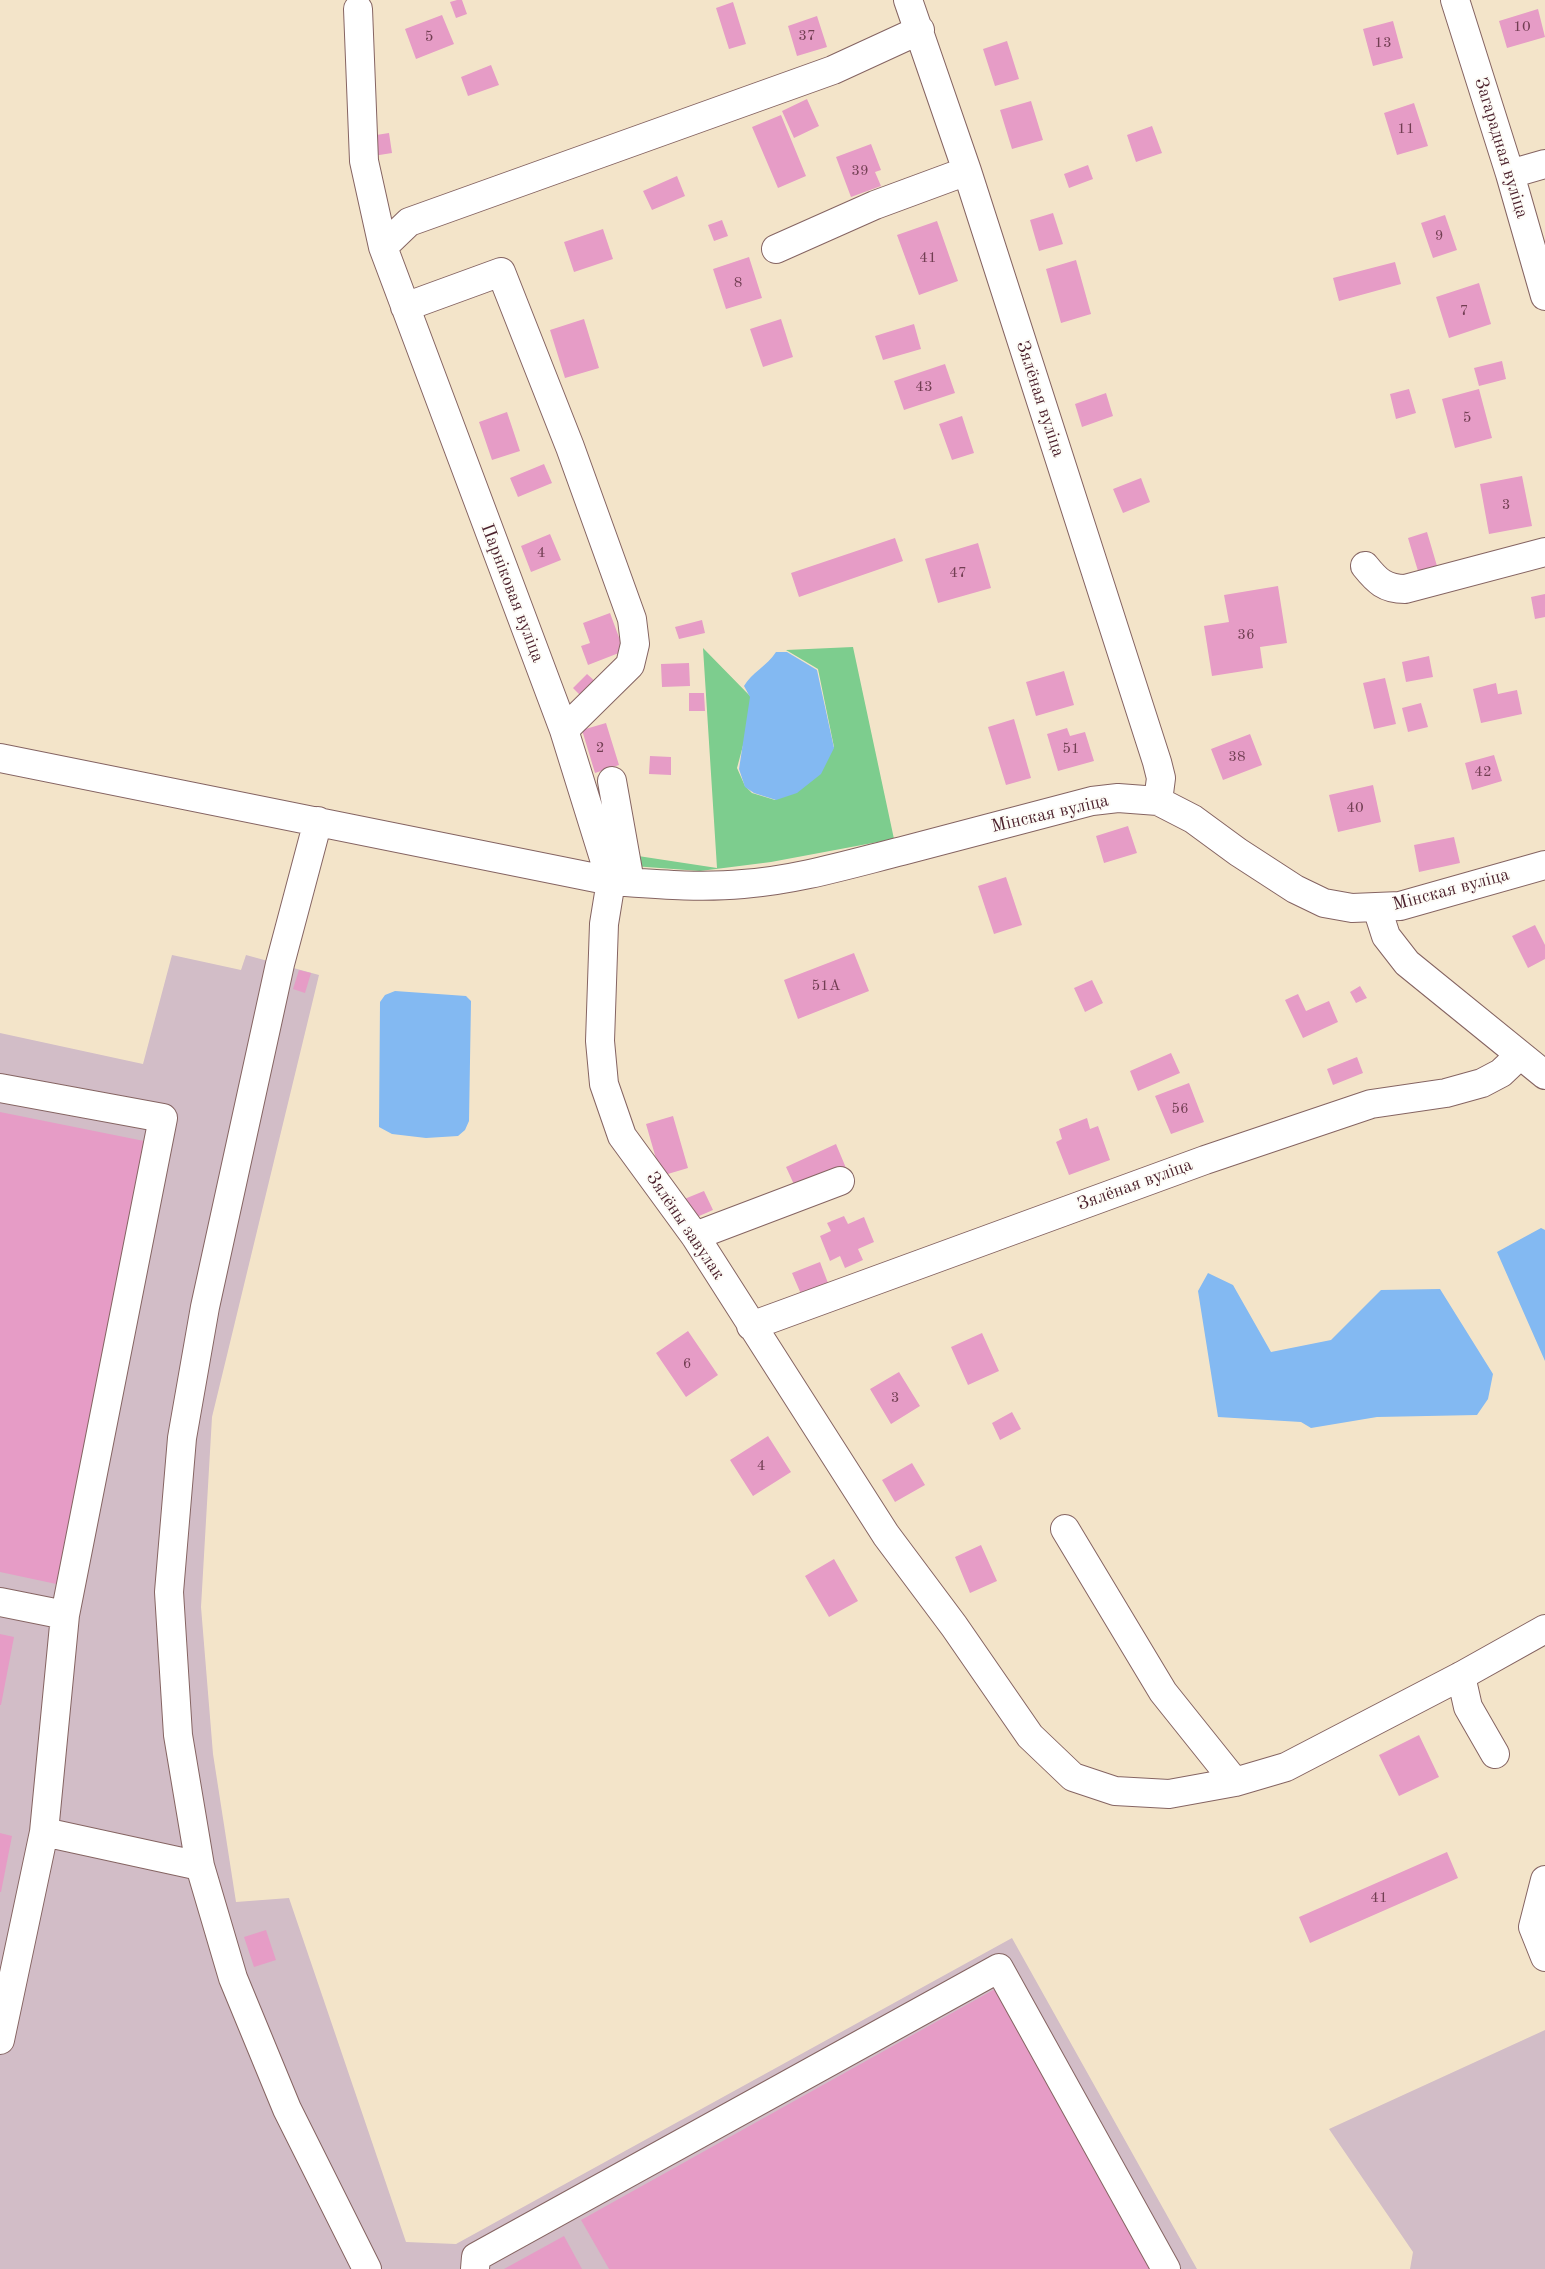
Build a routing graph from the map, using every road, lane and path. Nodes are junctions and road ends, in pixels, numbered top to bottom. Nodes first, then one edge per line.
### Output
1 (908, 0) edge
2 (1455, 0) edge
3 (358, 9) dead end
4 (920, 30) junction
5 (1545, 164) edge
6 (967, 171) junction
7 (1510, 174) junction
8 (383, 247) junction
9 (776, 249) dead end
10 (1545, 296) edge
11 (405, 308) junction
12 (1545, 552) edge
13 (1365, 566) dead end
14 (564, 730) junction
15 (0, 758) edge
16 (612, 781) dead end
17 (1158, 800) junction
18 (318, 821) junction
19 (1545, 865) edge
20 (629, 882) junction
21 (1377, 908) junction
22 (1520, 1055) junction
23 (1545, 1075) edge
24 (0, 1088) edge
25 (840, 1181) dead end
26 (695, 1236) junction
27 (750, 1326) junction
28 (1065, 1529) dead end
29 (0, 1602) edge
30 (65, 1615) junction
31 (1545, 1629) edge
32 (1461, 1676) junction
33 (1495, 1754) dead end
34 (1235, 1782) junction
35 (44, 1832) junction
36 (200, 1866) junction
37 (1545, 1880) edge
38 (1545, 1957) edge
39 (0, 2040) edge
40 (367, 2269) edge
41 (475, 2269) edge
42 (1166, 2269) edge

1 - 4 street, Зялёная вуліца
2 - 7 street, Загарадная вуліца
3 - 8 street, Парніковая вуліца
4 - 6 street, Зялёная вуліца
4 - 8 street
5 - 7 street
6 - 9 street
6 - 17 street, Зялёная вуліца
7 - 10 street, Загарадная вуліца
8 - 11 street, Парніковая вуліца
11 - 14 street, Парніковая вуліца
11 - 14 street
12 - 13 street
14 - 20 street, Парніковая вуліца
15 - 18 street, Мінская вуліца
16 - 20 street
17 - 20 street, Мінская вуліца
17 - 21 street, Мінская вуліца
18 - 20 street, Мінская вуліца
18 - 36 street
19 - 21 street, Мінская вуліца
20 - 26 street, Зялёны завулак
21 - 22 street
22 - 23 street
22 - 27 street, Зялёная вуліца
24 - 30 street
25 - 26 street
26 - 27 street, Зялёны завулак
27 - 34 street, Зялёны завулак
28 - 34 street
29 - 30 street
30 - 35 street
31 - 32 street, Зялёны завулак
32 - 33 street
32 - 34 street, Зялёны завулак
35 - 36 street
35 - 39 street
36 - 40 street
37 - 38 street
41 - 42 street

